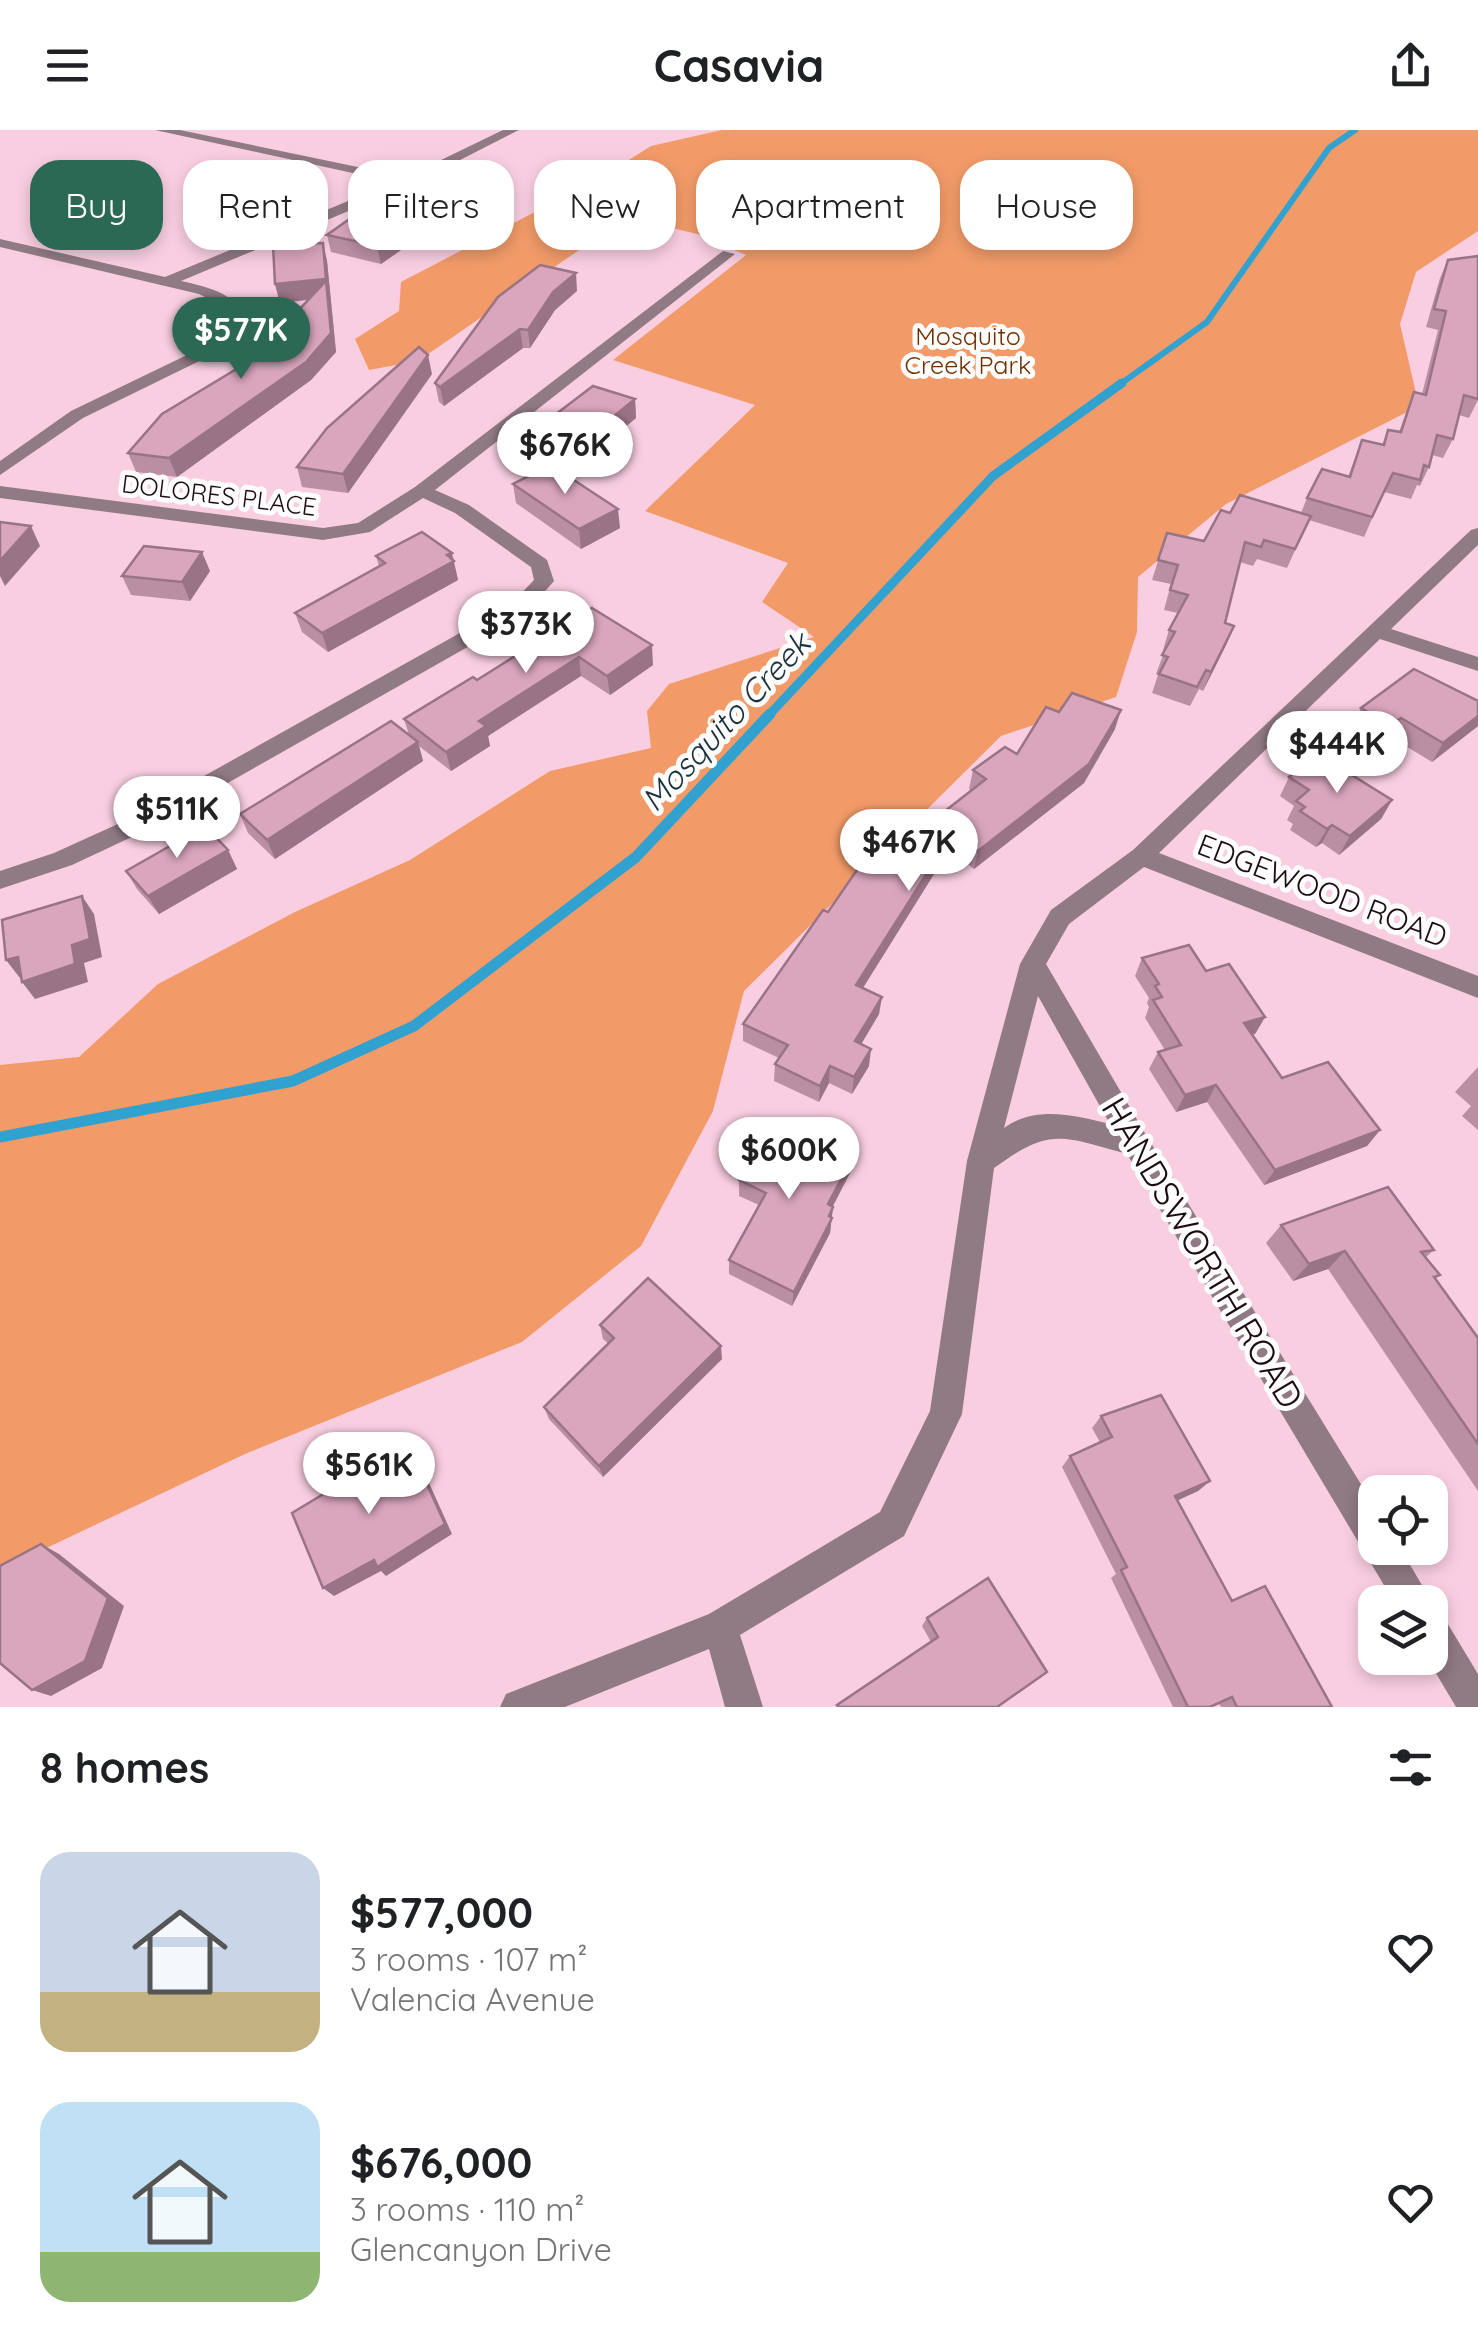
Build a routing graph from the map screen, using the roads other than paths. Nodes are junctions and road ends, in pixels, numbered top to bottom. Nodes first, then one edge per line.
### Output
1 (161, 130) edge
2 (513, 130) edge
3 (283, 143) dead end
4 (294, 156) junction
5 (451, 160) edge
6 (348, 168) edge
7 (348, 206) edge
8 (0, 243) edge
9 (728, 254) dead end
10 (166, 282) junction
11 (0, 470) edge
12 (422, 490) junction
13 (0, 492) edge
14 (1478, 534) edge
15 (1377, 631) junction
16 (1478, 664) edge
17 (1142, 856) junction
18 (0, 880) edge
19 (1033, 964) junction
20 (1478, 986) edge
21 (1136, 1144) junction
22 (981, 1161) junction
23 (1358, 1511) edge
24 (720, 1627) junction
25 (1448, 1659) edge
26 (519, 1707) edge
27 (744, 1707) edge
28 (1477, 1707) edge

1 - 4 street
2 - 5 street
3 - 4 street
4 - 6 street
7 - 10 street
8 - 10 street
9 - 12 street, DOLORES PLACE
10 - 11 street
12 - 13 street, DOLORES PLACE
12 - 18 street
14 - 15 street
15 - 16 street
15 - 17 street
17 - 19 street
17 - 20 street, EDGEWOOD ROAD
19 - 21 street, HANDSWORTH ROAD
19 - 22 street
21 - 22 street
21 - 23 street, HANDSWORTH ROAD
22 - 24 street
24 - 26 street
24 - 27 street
25 - 28 street

